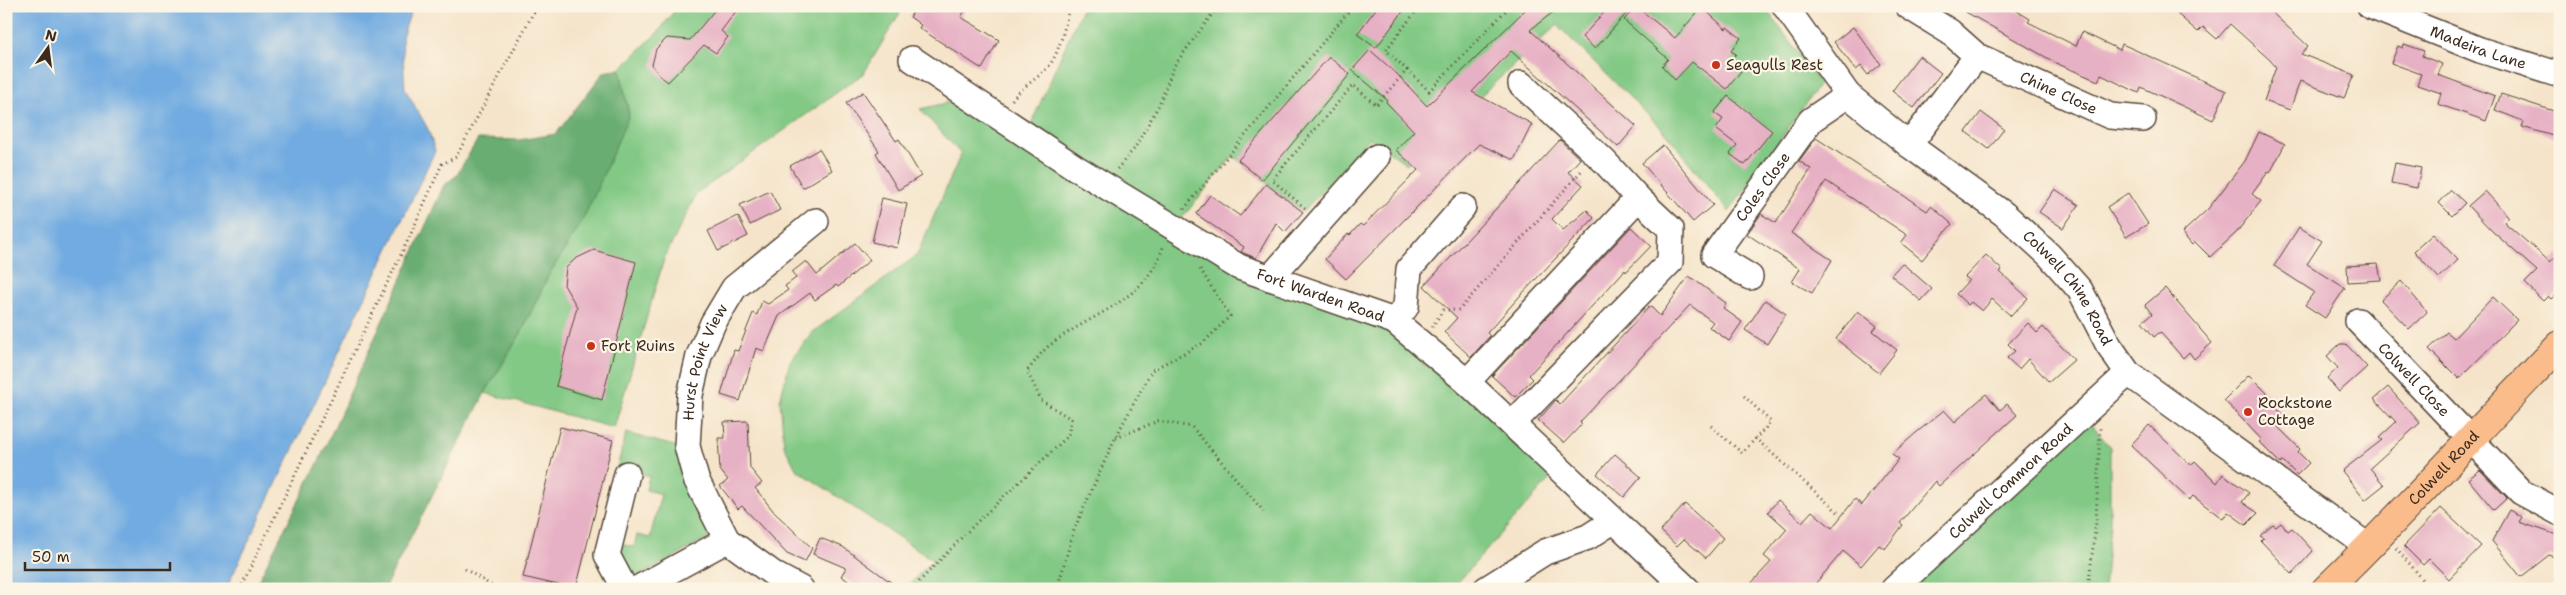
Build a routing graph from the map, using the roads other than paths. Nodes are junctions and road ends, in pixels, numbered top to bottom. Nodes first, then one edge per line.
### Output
1 (1784, 6) edge
2 (1908, 6) edge
3 (2370, 6) edge
4 (1977, 56) junction
5 (912, 59) dead end
6 (2560, 75) edge
7 (1521, 84) dead end
8 (1848, 95) junction
9 (2143, 120) dead end
10 (1909, 145) junction
11 (1377, 157) dead end
12 (1638, 198) junction
13 (1463, 207) dead end
14 (816, 221) dead end
15 (1750, 277) dead end
16 (1270, 278) junction
17 (1394, 321) junction
18 (2358, 322) dead end
19 (2560, 345) edge
20 (2128, 374) junction
21 (1467, 382) junction
22 (1512, 424) junction
23 (2470, 438) junction
24 (627, 474) dead end
25 (2560, 514) edge
26 (1613, 521) junction
27 (727, 540) junction
28 (2376, 540) junction
29 (626, 589) edge
30 (637, 589) edge
31 (801, 589) edge
32 (1486, 589) edge
33 (1687, 589) edge
34 (1894, 589) edge
35 (2326, 589) edge

1 - 8 street, Colwell Chine Road
2 - 4 street, Chine Close
3 - 6 street, Madeira Lane
4 - 9 street, Chine Close
4 - 10 street
5 - 16 street, Fort Warden Road
7 - 12 street
8 - 10 street, Colwell Chine Road
8 - 15 street, Coles Close
10 - 20 street, Colwell Chine Road
11 - 16 street
12 - 21 street
12 - 22 street
13 - 17 street
14 - 27 street, Hurst Point View
16 - 17 street, Fort Warden Road
17 - 21 street, Fort Warden Road
18 - 23 street, Colwell Close
19 - 23 main road, Colwell Road
20 - 28 street, Colwell Chine Road
20 - 34 street, Colwell Common Road
21 - 22 street, Fort Warden Road
22 - 26 street, Fort Warden Road
23 - 25 street, Colwell Close
23 - 28 main road, Colwell Road
24 - 29 street
26 - 32 street
26 - 33 street, Fort Warden Road
27 - 30 street
27 - 31 street, Hurst Point View
28 - 35 main road, Colwell Road

